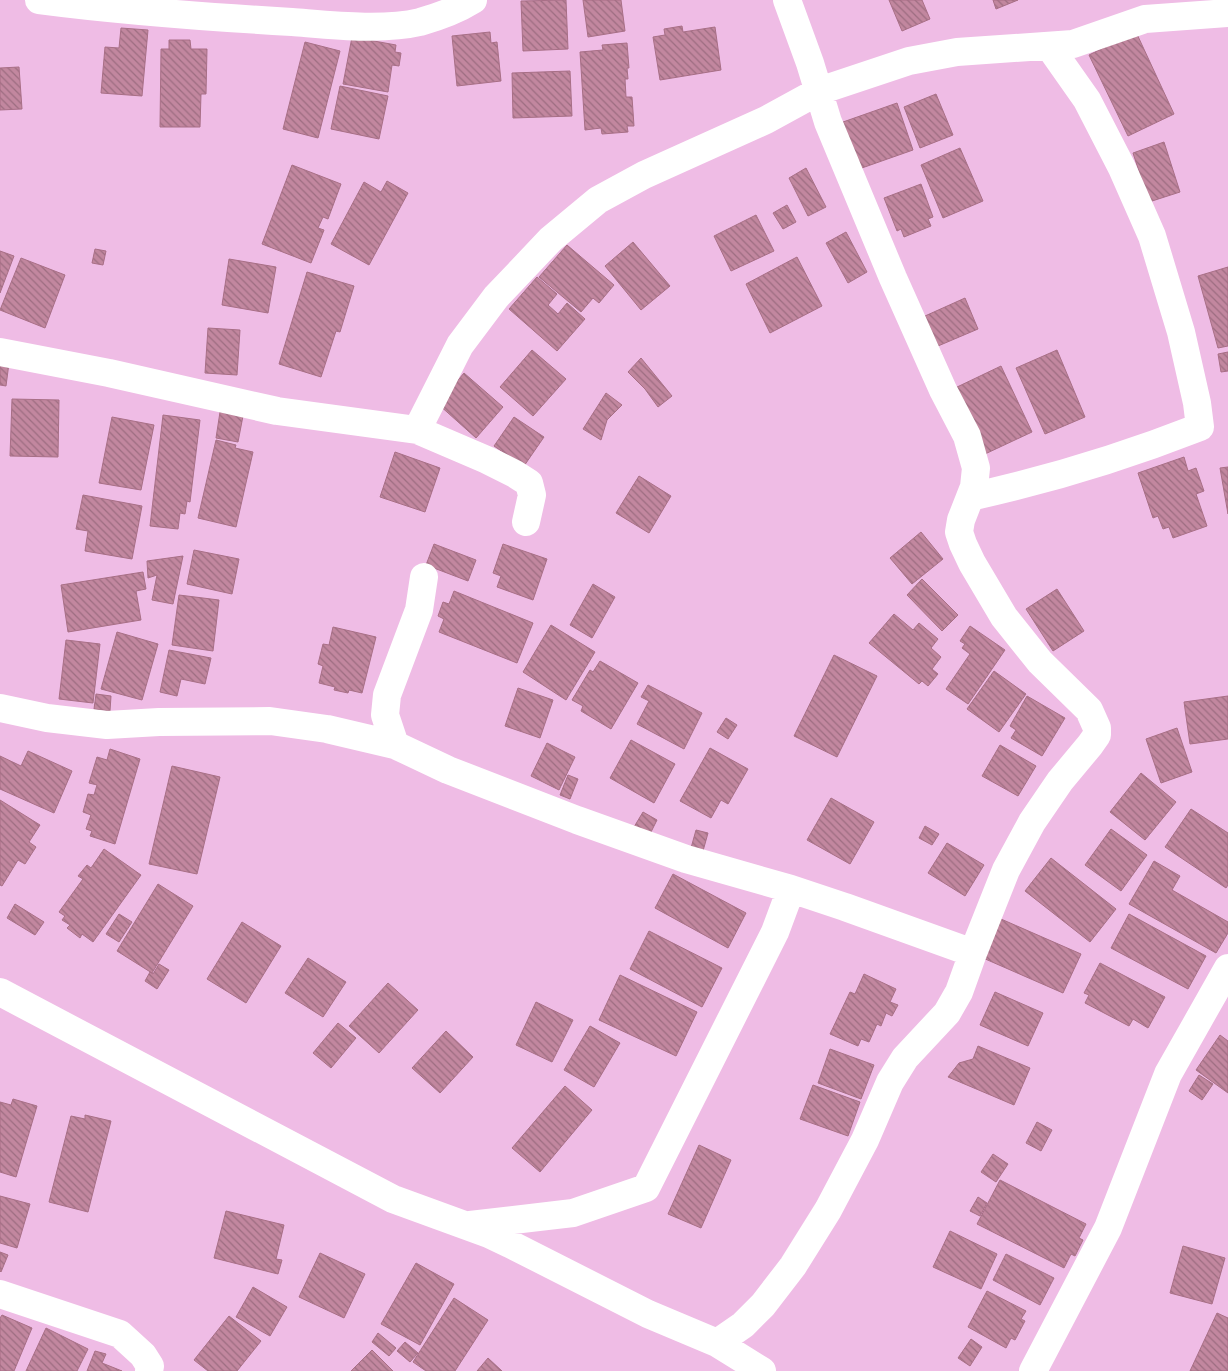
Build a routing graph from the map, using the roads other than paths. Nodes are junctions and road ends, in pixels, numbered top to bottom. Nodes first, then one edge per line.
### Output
1 (39, 0) edge
2 (472, 0) edge
3 (787, 0) edge
4 (1228, 13) edge
5 (1049, 46) junction
6 (819, 91) junction
7 (0, 352) edge
8 (417, 430) junction
9 (970, 497) junction
10 (526, 522) dead end
11 (424, 577) dead end
12 (0, 708) edge
13 (395, 745) junction
14 (791, 889) junction
15 (973, 953) junction
16 (1228, 968) edge
17 (0, 992) edge
18 (466, 1226) junction
19 (0, 1294) edge
20 (717, 1343) junction
21 (155, 1369) edge
22 (762, 1371) edge
23 (1033, 1371) edge

1 - 2 street
3 - 6 street
4 - 5 street
5 - 6 street
5 - 9 street
6 - 8 street
6 - 9 street
7 - 8 street
8 - 10 street
9 - 15 street
11 - 13 street
12 - 13 street
13 - 14 street
14 - 15 street
14 - 18 street
15 - 20 street
16 - 23 street
17 - 18 street
18 - 20 street
19 - 21 street
20 - 22 street

